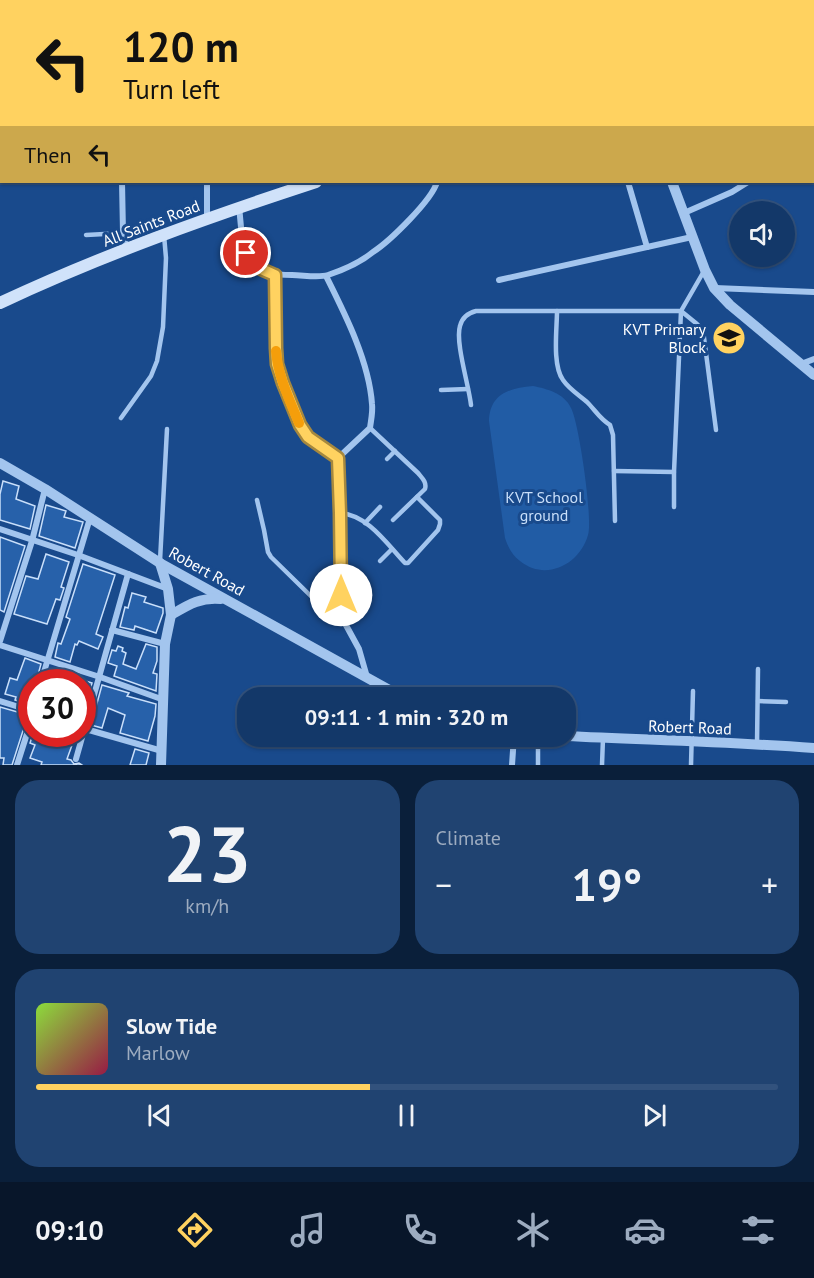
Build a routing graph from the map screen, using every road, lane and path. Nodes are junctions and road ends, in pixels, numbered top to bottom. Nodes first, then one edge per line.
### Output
1 (122, 183) edge
2 (207, 183) edge
3 (313, 183) edge
4 (437, 183) edge
5 (628, 183) edge
6 (672, 183) edge
7 (746, 183) edge
8 (239, 207) junction
9 (684, 213) junction
10 (207, 219) junction
11 (123, 232) junction
12 (164, 235) junction
13 (86, 236) dead end
14 (692, 237) junction
15 (647, 248) junction
16 (127, 249) junction
17 (705, 270) junction
18 (275, 275) junction
19 (326, 276) junction
20 (498, 280) dead end
21 (714, 288) junction
22 (814, 292) edge
23 (0, 303) edge
24 (557, 311) junction
25 (681, 311) junction
26 (814, 359) edge
27 (801, 364) junction
28 (814, 375) edge
29 (468, 389) junction
30 (441, 390) dead end
31 (471, 405) dead end
32 (121, 418) dead end
33 (370, 428) junction
34 (167, 429) dead end
35 (716, 430) dead end
36 (395, 451) junction
37 (338, 458) junction
38 (387, 459) dead end
39 (0, 463) edge
40 (614, 471) junction
41 (674, 472) junction
42 (45, 489) junction
43 (417, 497) junction
44 (257, 500) dead end
45 (380, 507) dead end
46 (674, 507) dead end
47 (340, 513) junction
48 (90, 518) junction
49 (393, 520) dead end
50 (615, 521) dead end
51 (365, 523) junction
52 (0, 530) edge
53 (32, 541) junction
54 (392, 549) junction
55 (78, 555) junction
56 (380, 561) dead end
57 (160, 563) junction
58 (128, 574) junction
59 (168, 589) junction
60 (226, 599) junction
61 (171, 615) junction
62 (341, 616) junction
63 (112, 630) junction
64 (0, 641) edge
65 (165, 644) junction
66 (0, 645) edge
67 (47, 660) junction
68 (45, 669) edge
69 (758, 669) dead end
70 (100, 677) junction
71 (367, 677) junction
72 (385, 687) edge
73 (96, 689) edge
74 (693, 691) dead end
75 (164, 700) junction
76 (758, 700) junction
77 (0, 701) edge
78 (786, 702) dead end
79 (18, 707) edge
80 (96, 732) edge
81 (576, 737) edge
82 (603, 738) junction
83 (692, 742) junction
84 (757, 744) junction
85 (22, 747) edge
86 (79, 747) edge
87 (513, 747) edge
88 (538, 747) edge
89 (814, 748) edge
90 (162, 751) junction
91 (76, 759) dead end
92 (16, 765) edge
93 (160, 765) edge
94 (512, 765) edge
95 (538, 765) edge
96 (602, 765) edge
97 (691, 765) edge

1 - 11 street
2 - 10 street
3 - 8 main road, All Saints Road
4 - 19 street
5 - 15 street
6 - 9 street
7 - 9 street
8 - 10 main road, All Saints Road
8 - 18 street
9 - 14 street
10 - 12 main road, All Saints Road
11 - 13 lane
11 - 16 street
12 - 16 main road, All Saints Road
12 - 32 lane
14 - 15 street
14 - 17 street
15 - 20 street
16 - 23 main road, All Saints Road
17 - 21 street
17 - 25 lane
18 - 19 street
18 - 37 street
19 - 33 street
21 - 22 street
21 - 27 street
24 - 25 lane
24 - 29 lane
24 - 40 lane
25 - 35 lane
25 - 41 lane
26 - 27 street
27 - 28 street
29 - 30 lane
29 - 31 lane
33 - 36 lane
33 - 37 street
34 - 57 lane
36 - 38 lane
36 - 43 lane
37 - 47 street
39 - 42 street, Robert Road
40 - 41 lane
40 - 50 lane
41 - 46 lane
42 - 48 street, Robert Road
42 - 53 street
43 - 49 lane
43 - 54 lane
44 - 62 lane
45 - 51 lane
47 - 51 lane
47 - 62 street
48 - 55 street
48 - 57 street, Robert Road
51 - 54 lane
52 - 53 street
53 - 55 street
53 - 64 street
54 - 56 lane
55 - 58 street
55 - 67 street
57 - 59 street
57 - 60 street, Robert Road
58 - 59 street
58 - 63 street
59 - 61 street
60 - 61 street
60 - 71 street, Robert Road
61 - 65 street
62 - 71 street
63 - 65 street
63 - 70 street
65 - 75 street
66 - 67 street
67 - 68 street
67 - 70 street
69 - 76 lane
70 - 73 street
70 - 75 street
71 - 72 street, Robert Road
74 - 83 lane
75 - 90 street
76 - 78 lane
76 - 84 lane
77 - 79 street
80 - 90 street
81 - 82 street, Robert Road
82 - 83 street, Robert Road
82 - 96 lane
83 - 84 street, Robert Road
83 - 97 lane
84 - 89 street, Robert Road
85 - 92 street
86 - 91 street
87 - 94 street
88 - 95 lane
90 - 93 street

